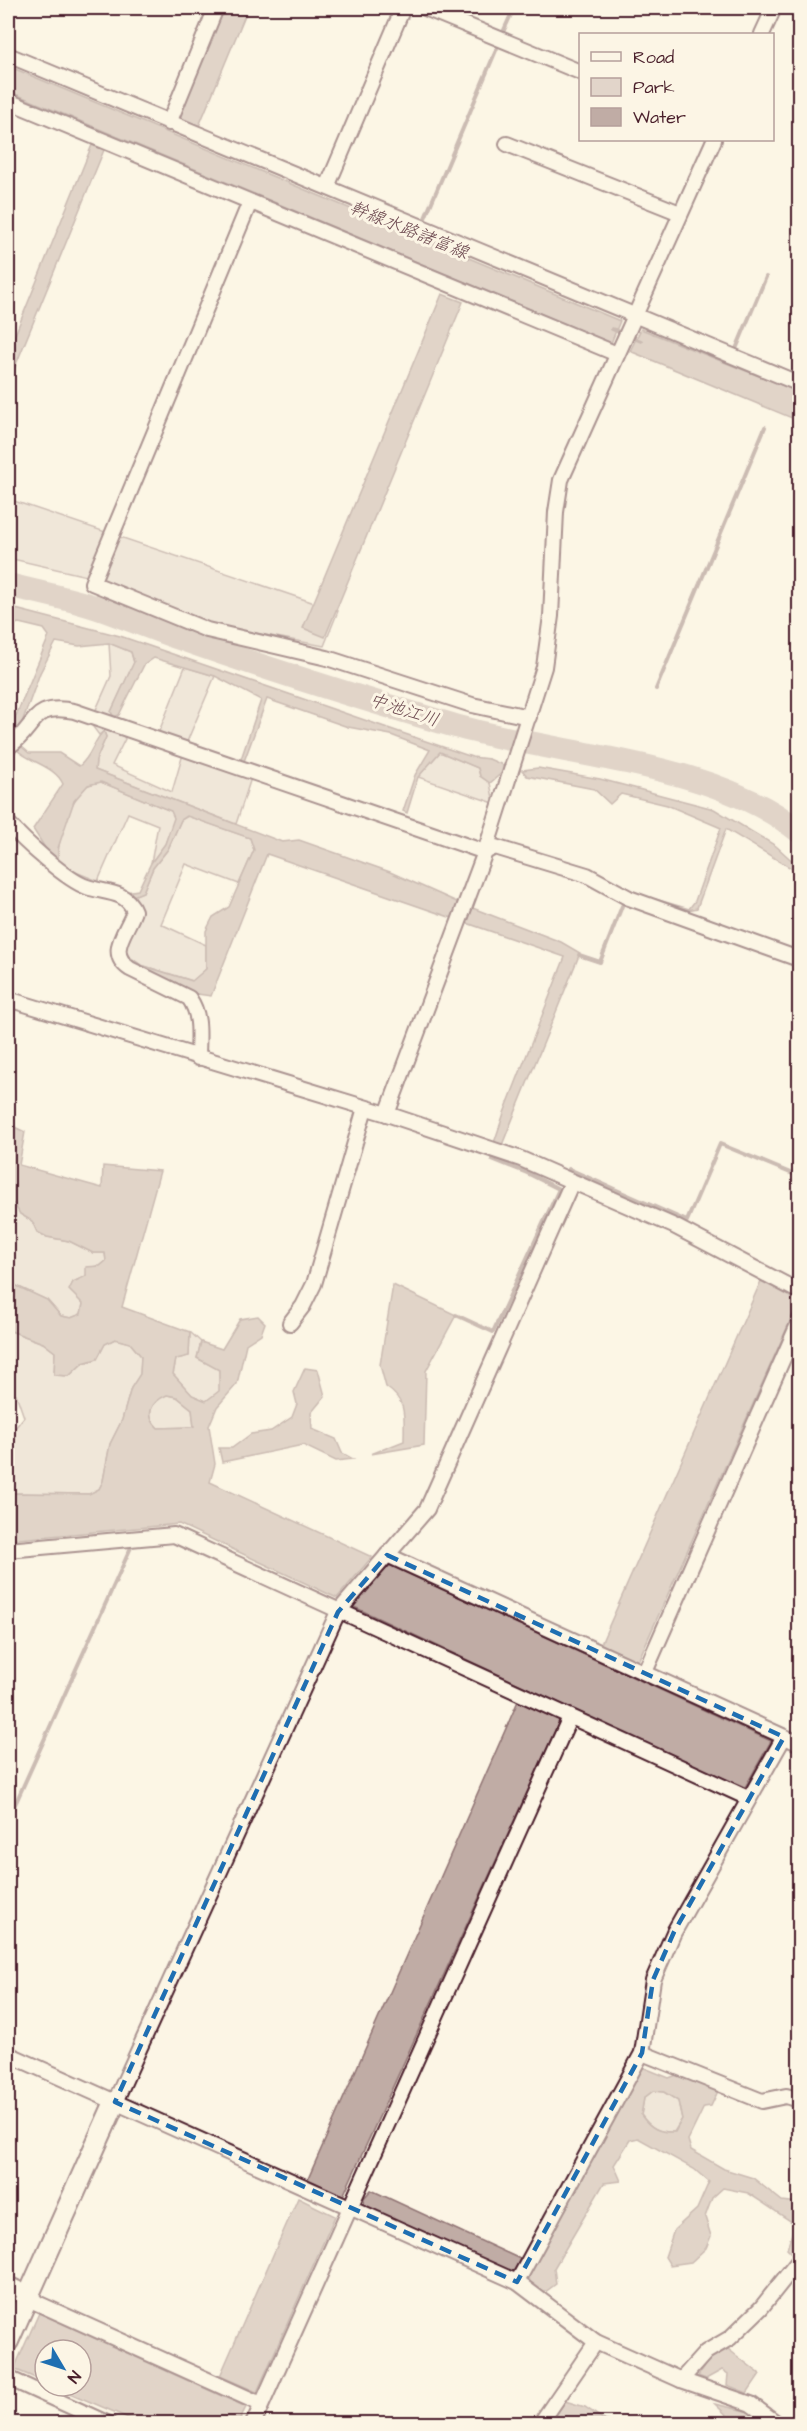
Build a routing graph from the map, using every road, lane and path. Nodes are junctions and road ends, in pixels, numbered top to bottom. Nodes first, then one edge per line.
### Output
1 (216, 8) edge
2 (403, 8) edge
3 (425, 8) edge
4 (774, 8) edge
5 (762, 33) edge
6 (8, 55) edge
7 (579, 72) edge
8 (8, 100) edge
9 (169, 123) junction
10 (714, 141) edge
11 (507, 144) dead end
12 (327, 186) junction
13 (250, 202) junction
14 (680, 213) junction
15 (634, 314) junction
16 (617, 354) junction
17 (800, 384) edge
18 (529, 717) junction
19 (8, 747) edge
20 (8, 823) edge
21 (484, 852) junction
22 (793, 957) dead end
23 (8, 999) edge
24 (198, 1058) junction
25 (365, 1108) junction
26 (387, 1114) junction
27 (572, 1182) junction
28 (800, 1292) edge
29 (800, 1320) edge
30 (290, 1323) dead end
31 (8, 1550) edge
32 (387, 1555) junction
33 (338, 1612) junction
34 (645, 1672) junction
35 (570, 1717) junction
36 (784, 1737) junction
37 (800, 1744) edge
38 (748, 1798) junction
39 (642, 2053) junction
40 (8, 2054) edge
41 (800, 2100) edge
42 (115, 2102) junction
43 (350, 2209) junction
44 (800, 2259) edge
45 (517, 2282) junction
46 (8, 2284) edge
47 (29, 2294) junction
48 (11, 2333) edge
49 (596, 2342) junction
50 (8, 2378) edge
51 (681, 2380) junction
52 (261, 2404) junction
53 (109, 2424) edge
54 (253, 2424) edge
55 (540, 2424) edge
56 (778, 2424) edge

1 - 9 street
2 - 12 street
3 - 7 street
4 - 5 street
6 - 9 street
8 - 13 street
9 - 12 street
10 - 14 street
11 - 14 street
12 - 15 street
13 - 16 street
13 - 18 street
14 - 15 street
15 - 16 street
15 - 17 street
16 - 18 street
18 - 21 street
19 - 21 street
20 - 24 street
21 - 22 street
21 - 26 street
23 - 24 street
24 - 25 street
25 - 26 street
25 - 30 street
26 - 27 street
27 - 28 street
27 - 32 street
29 - 34 street
31 - 33 street
32 - 33 street
32 - 34 street
33 - 35 street
33 - 42 street
34 - 36 street
35 - 38 street
35 - 43 street
36 - 37 street
36 - 38 street
38 - 39 street
39 - 41 street
39 - 45 street
40 - 42 street
42 - 43 street
42 - 47 street
43 - 45 street
43 - 52 street
44 - 51 street
45 - 49 street
46 - 47 street
47 - 48 street
47 - 52 street
49 - 51 street
49 - 55 street
50 - 53 street
51 - 56 street
52 - 54 street

